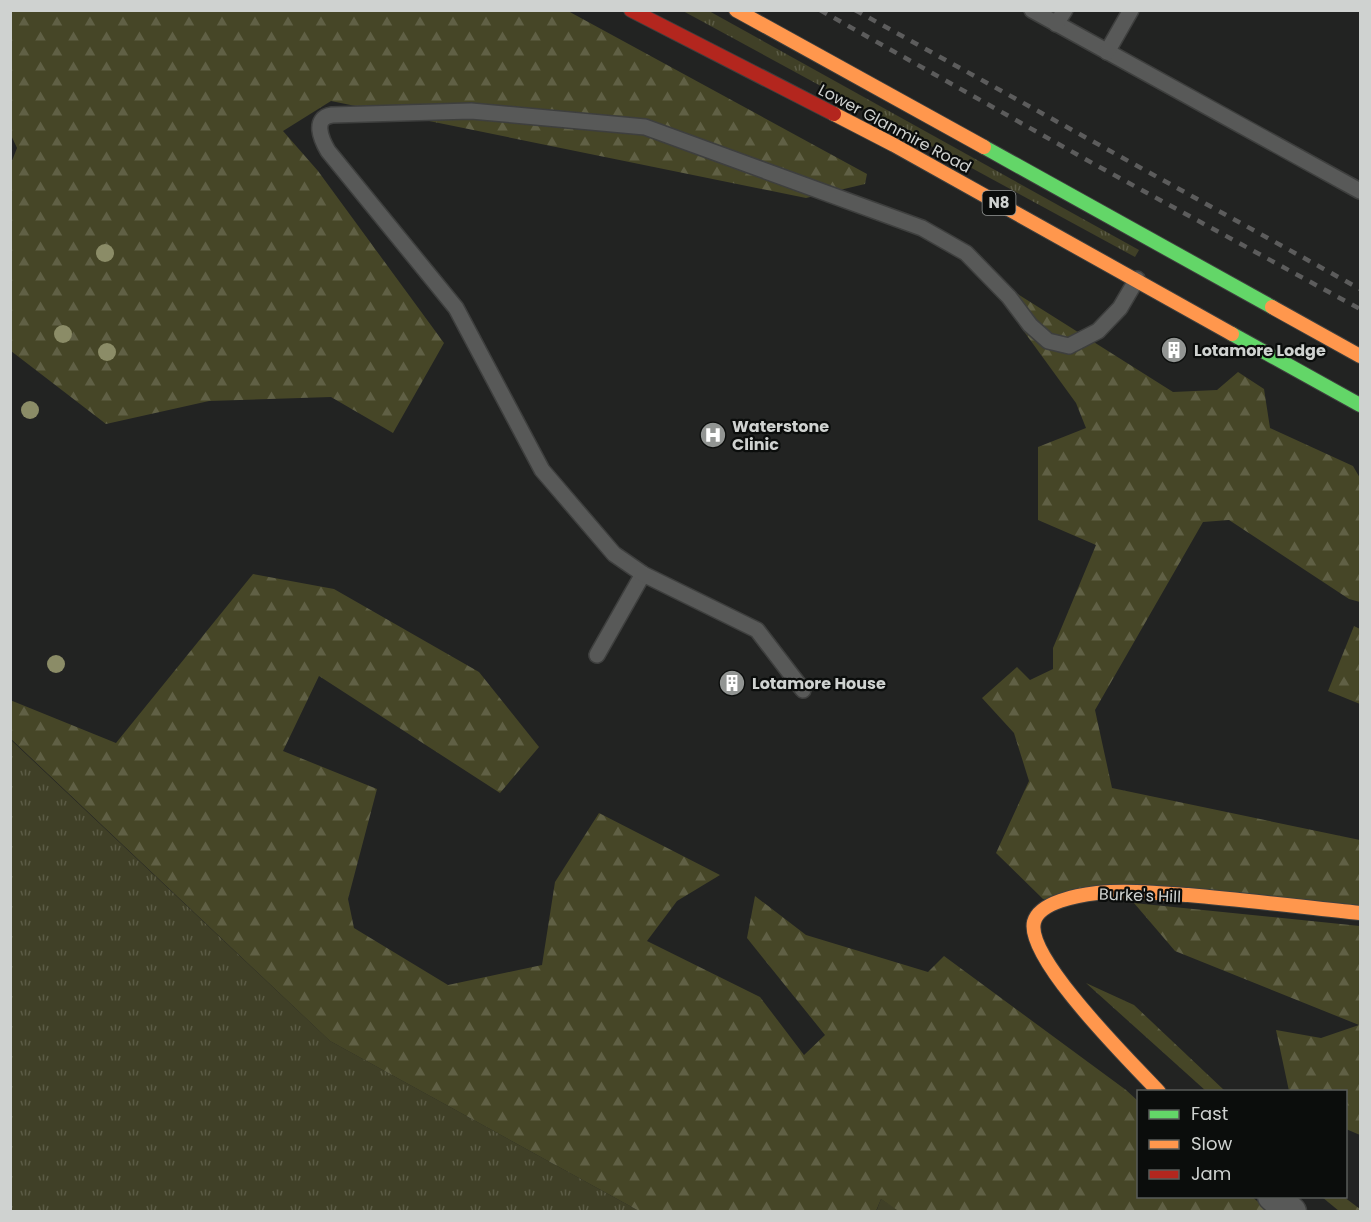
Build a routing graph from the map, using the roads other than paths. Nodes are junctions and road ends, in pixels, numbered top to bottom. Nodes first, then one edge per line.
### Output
1 (631, 10) edge
2 (736, 10) edge
3 (1032, 10) edge
4 (1131, 10) edge
5 (1061, 17) edge
6 (1107, 52) junction
7 (1360, 190) edge
8 (1137, 279) junction
9 (1360, 356) edge
10 (1360, 405) edge
11 (643, 574) junction
12 (597, 655) dead end
13 (803, 690) dead end
14 (1360, 913) edge
15 (1157, 1090) edge
16 (1274, 1198) edge
17 (1291, 1212) edge

1 - 8 main road, Lower Glanmire Road / N8
2 - 9 main road, Lower Glanmire Road / N8
3 - 5 lane
4 - 6 lane
5 - 6 lane
6 - 7 lane
8 - 10 main road, Lower Glanmire Road / N8
8 - 11 lane
11 - 12 lane
11 - 13 lane
14 - 15 main road, Burke's Hill
16 - 17 street

